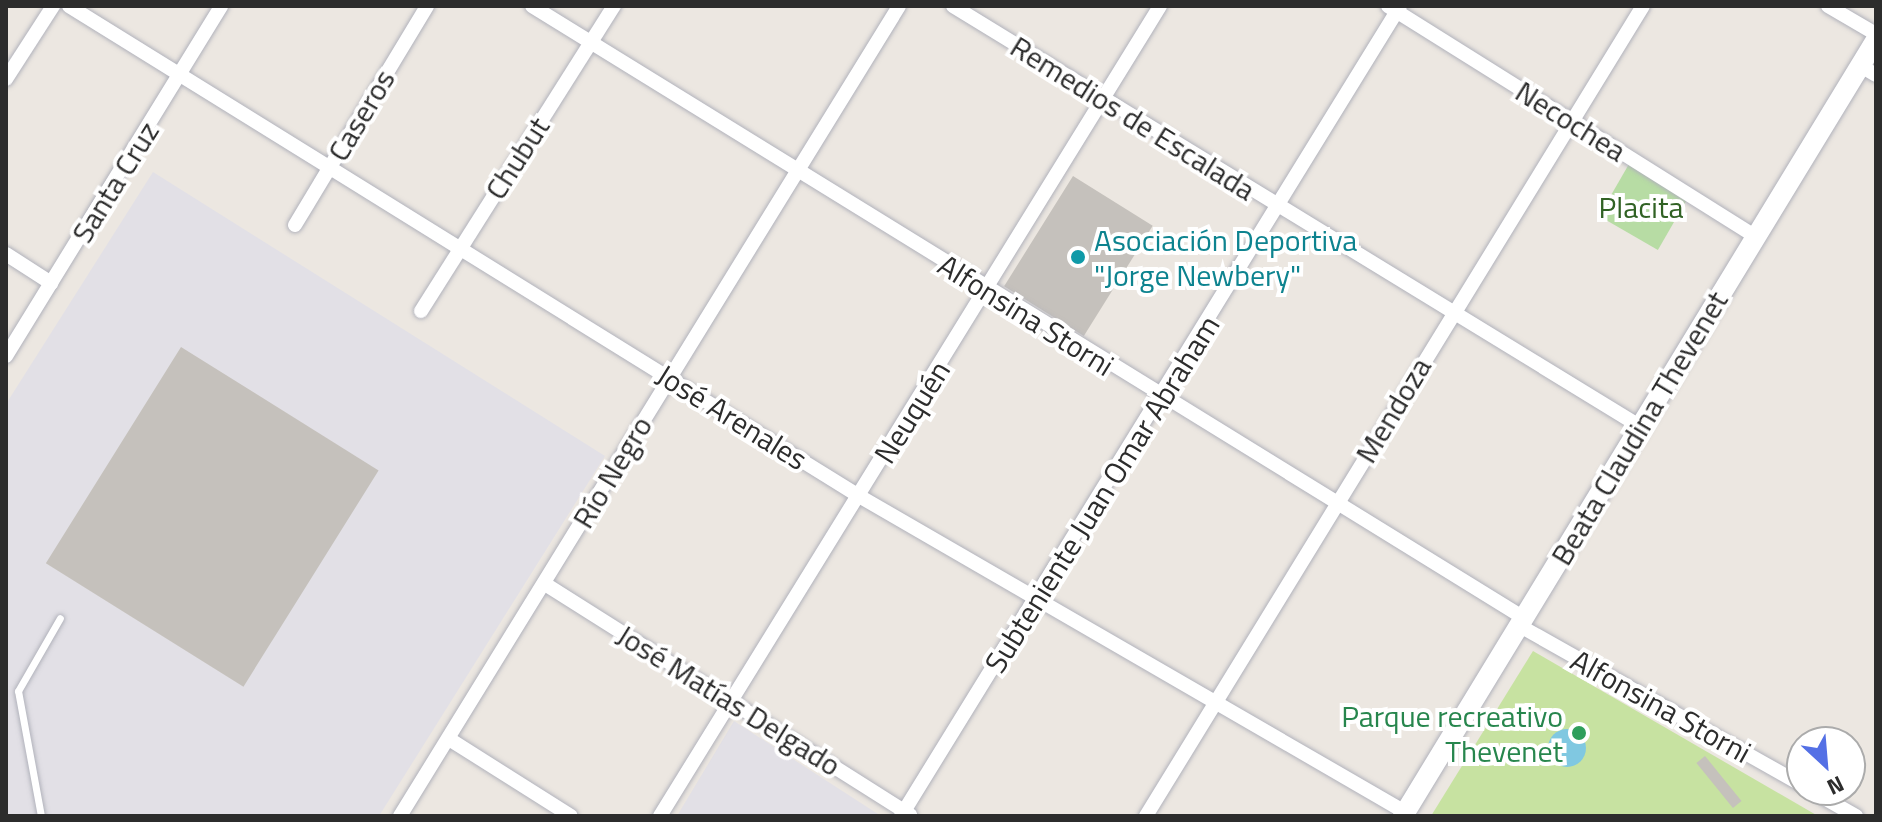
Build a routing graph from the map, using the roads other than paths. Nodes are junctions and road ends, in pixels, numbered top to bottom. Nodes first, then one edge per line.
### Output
1 (53, 6) edge
2 (69, 6) edge
3 (221, 6) edge
4 (427, 6) edge
5 (532, 6) edge
6 (614, 6) edge
7 (899, 6) edge
8 (953, 6) edge
9 (1160, 6) edge
10 (1643, 6) edge
11 (1828, 6) edge
12 (1395, 8) edge
13 (1876, 34) edge
14 (1876, 40) edge
15 (592, 43) junction
16 (1868, 70) edge
17 (179, 75) junction
18 (6, 79) edge
19 (1104, 99) junction
20 (1570, 121) junction
21 (329, 168) junction
22 (796, 172) junction
23 (1278, 209) junction
24 (295, 225) dead end
25 (1755, 236) junction
26 (459, 248) junction
27 (6, 254) edge
28 (51, 283) junction
29 (988, 291) junction
30 (421, 311) dead end
31 (1452, 312) junction
32 (6, 356) edge
33 (670, 378) junction
34 (1162, 398) junction
35 (1641, 427) junction
36 (859, 496) junction
37 (1337, 503) junction
38 (545, 584) junction
39 (1037, 600) junction
40 (60, 618) dead end
41 (1522, 622) junction
42 (730, 701) junction
43 (1217, 702) junction
44 (449, 739) junction
45 (1786, 776) edge
46 (1838, 806) edge
47 (906, 814) edge
48 (1404, 814) edge
49 (41, 816) edge
50 (400, 816) edge
51 (571, 816) edge
52 (660, 816) edge
53 (1146, 816) edge
54 (1856, 816) edge

1 - 18 street
2 - 17 street, José Arenales
3 - 17 street, Santa Cruz
4 - 21 street, Caseros
5 - 15 street, Alfonsina Storni
6 - 15 street, Chubut
7 - 22 street, Río Negro
8 - 19 street, Remedios de Escalada
9 - 19 street, Neuquén
10 - 20 street, Mendoza
11 - 13 street
12 - 20 street, Necochea
12 - 23 street, Subteniente Juan Omar Abraham
14 - 16 main road, Beata Claudina Thevenet
15 - 22 street, Alfonsina Storni
15 - 26 street, Chubut
16 - 25 main road, Beata Claudina Thevenet
17 - 21 street, José Arenales
17 - 28 street, Santa Cruz
19 - 23 street, Remedios de Escalada
19 - 29 street, Neuquén
20 - 25 street, Necochea
20 - 31 street, Mendoza
21 - 24 street, Caseros
21 - 26 street, José Arenales
22 - 29 street, Alfonsina Storni
22 - 33 street, Río Negro
23 - 31 street, Remedios de Escalada
23 - 34 street, Subteniente Juan Omar Abraham
25 - 35 main road, Beata Claudina Thevenet
26 - 30 street, Chubut
26 - 33 street, José Arenales
27 - 28 street
28 - 32 street, Santa Cruz
29 - 34 street, Alfonsina Storni
29 - 36 street, Neuquén
31 - 35 street, Remedios de Escalada
31 - 37 street, Mendoza
33 - 36 street, José Arenales
33 - 38 street, Río Negro
34 - 37 street, Alfonsina Storni
34 - 39 street, Subteniente Juan Omar Abraham
35 - 41 main road, Beata Claudina Thevenet
36 - 39 street, José Arenales
36 - 42 street, Neuquén
37 - 41 street, Alfonsina Storni
37 - 43 street, Mendoza
38 - 42 street, José Matías Delgado
38 - 44 street, Río Negro
39 - 43 street, José Arenales
39 - 47 street, Subteniente Juan Omar Abraham
40 - 49 lane
41 - 45 street, Alfonsina Storni
41 - 48 main road, Beata Claudina Thevenet
42 - 47 street, José Matías Delgado
42 - 52 street, Neuquén
43 - 48 street, José Arenales
43 - 53 street, Mendoza
44 - 50 street, Río Negro
44 - 51 street
46 - 54 street

